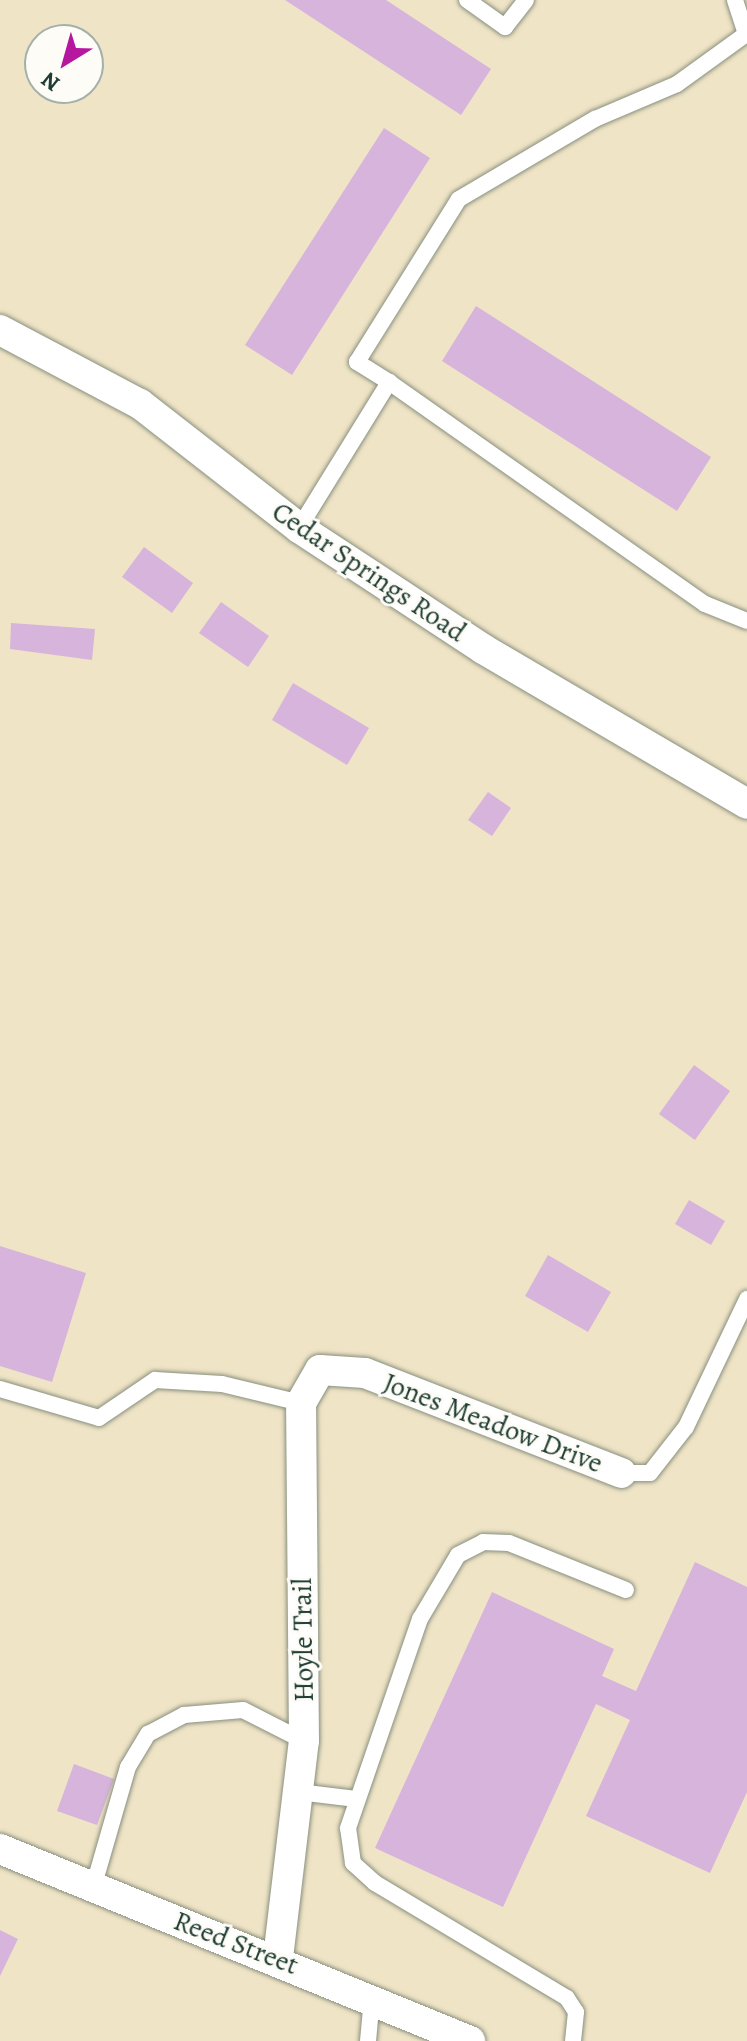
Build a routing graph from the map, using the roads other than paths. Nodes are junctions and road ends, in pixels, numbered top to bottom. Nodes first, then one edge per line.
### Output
1 (467, 0) edge
2 (526, 0) edge
3 (735, 0) edge
4 (0, 330) edge
5 (389, 382) junction
6 (299, 528) junction
7 (747, 621) edge
8 (747, 804) edge
9 (747, 1299) edge
10 (0, 1389) edge
11 (301, 1403) junction
12 (621, 1473) joint
13 (626, 1590) dead end
14 (304, 1741) junction
15 (298, 1792) junction
16 (357, 1799) junction
17 (0, 1849) edge
18 (93, 1888) junction
19 (278, 1958) junction
20 (372, 1998) junction
21 (368, 2041) edge
22 (470, 2041) edge
23 (573, 2041) edge

1 - 2 lane
3 - 5 lane
4 - 6 street, Cedar Springs Road
5 - 6 lane
5 - 7 lane
6 - 8 street, Cedar Springs Road
9 - 12 lane
10 - 11 lane
11 - 12 street, Jones Meadow Drive
11 - 14 street, Hoyle Trail
13 - 16 lane
14 - 15 street, Hoyle Trail
14 - 18 lane
15 - 16 lane
15 - 19 street, Hoyle Trail
16 - 23 lane
17 - 18 street, Reed Street
18 - 19 street, Reed Street
19 - 20 street, Reed Street
20 - 21 lane
20 - 22 street, Reed Street

